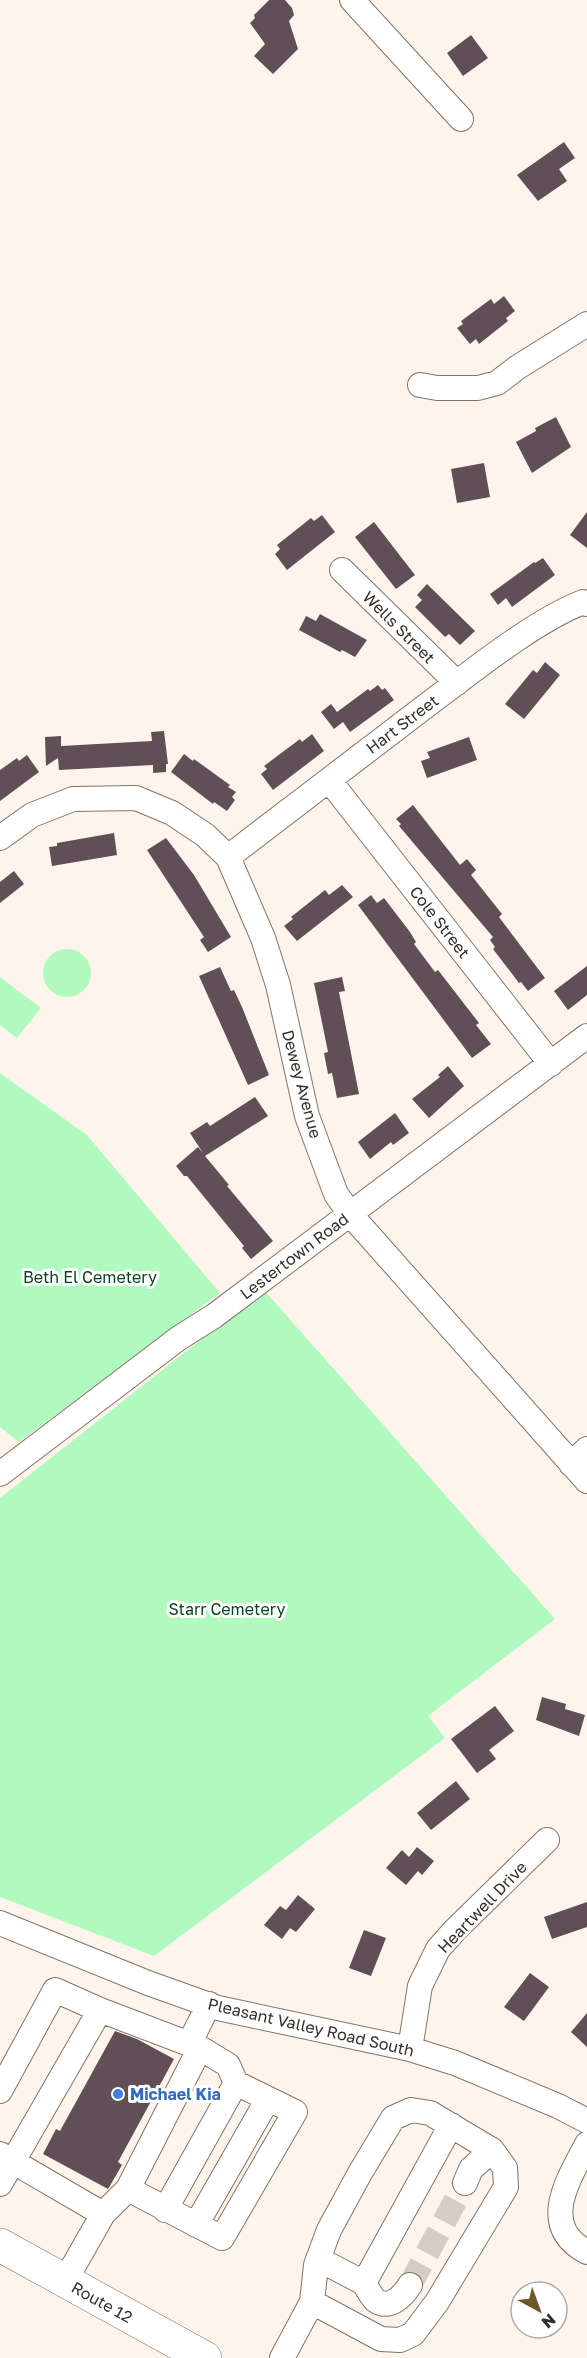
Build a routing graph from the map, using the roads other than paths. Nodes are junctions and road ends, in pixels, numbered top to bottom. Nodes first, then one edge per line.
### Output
1 (352, 0) edge
2 (460, 119) dead end
3 (587, 324) edge
4 (420, 385) dead end
5 (342, 570) dead end
6 (585, 603) edge
7 (457, 683) junction
8 (329, 780) junction
9 (0, 838) edge
10 (228, 857) junction
11 (587, 1036) edge
12 (551, 1064) junction
13 (350, 1214) junction
14 (579, 1457) edge
15 (0, 1474) edge
16 (587, 1481) edge
17 (547, 1840) dead end
18 (0, 1923) edge
19 (209, 2004) junction
20 (100, 2010) junction
21 (195, 2046) junction
22 (410, 2049) junction
23 (236, 2084) junction
24 (0, 2091) edge
25 (587, 2121) edge
26 (451, 2125) junction
27 (587, 2144) edge
28 (492, 2150) junction
29 (7, 2157) edge
30 (465, 2183) tunnel mouth
31 (0, 2184) edge
32 (128, 2189) junction
33 (165, 2210) junction
34 (103, 2214) junction
35 (0, 2245) edge
36 (587, 2252) edge
37 (318, 2259) junction
38 (65, 2281) junction
39 (364, 2283) junction
40 (410, 2285) tunnel mouth
41 (312, 2302) junction
42 (205, 2358) edge
43 (282, 2358) edge

1 - 2 street
3 - 4 street
5 - 7 street, Wells Street
6 - 7 street, Hart Street
7 - 8 street, Hart Street
8 - 10 street, Hart Street
8 - 12 street, Cole Street
9 - 10 street, Dewey Avenue
10 - 13 street, Dewey Avenue
11 - 12 street, Lestertown Road
12 - 13 street, Lestertown Road
13 - 14 street, Dewey Avenue
13 - 15 street, Lestertown Road
14 - 16 street, Dewey Avenue
17 - 22 street, Heartwell Drive
18 - 19 street, Pleasant Valley Road South
19 - 21 street
19 - 22 street, Pleasant Valley Road South
20 - 21 street
20 - 24 street
20 - 29 street
21 - 23 street
21 - 32 street
22 - 25 street, Pleasant Valley Road South
23 - 33 street
23 - 33 street
26 - 28 street
26 - 37 street
26 - 39 street
27 - 36 street
28 - 30 street
28 - 41 street
29 - 31 street
29 - 34 street
32 - 33 street
32 - 34 street
34 - 38 street
35 - 38 highway, Route 12
37 - 39 street
37 - 41 street
38 - 42 highway, Route 12
39 - 40 street
41 - 43 street

